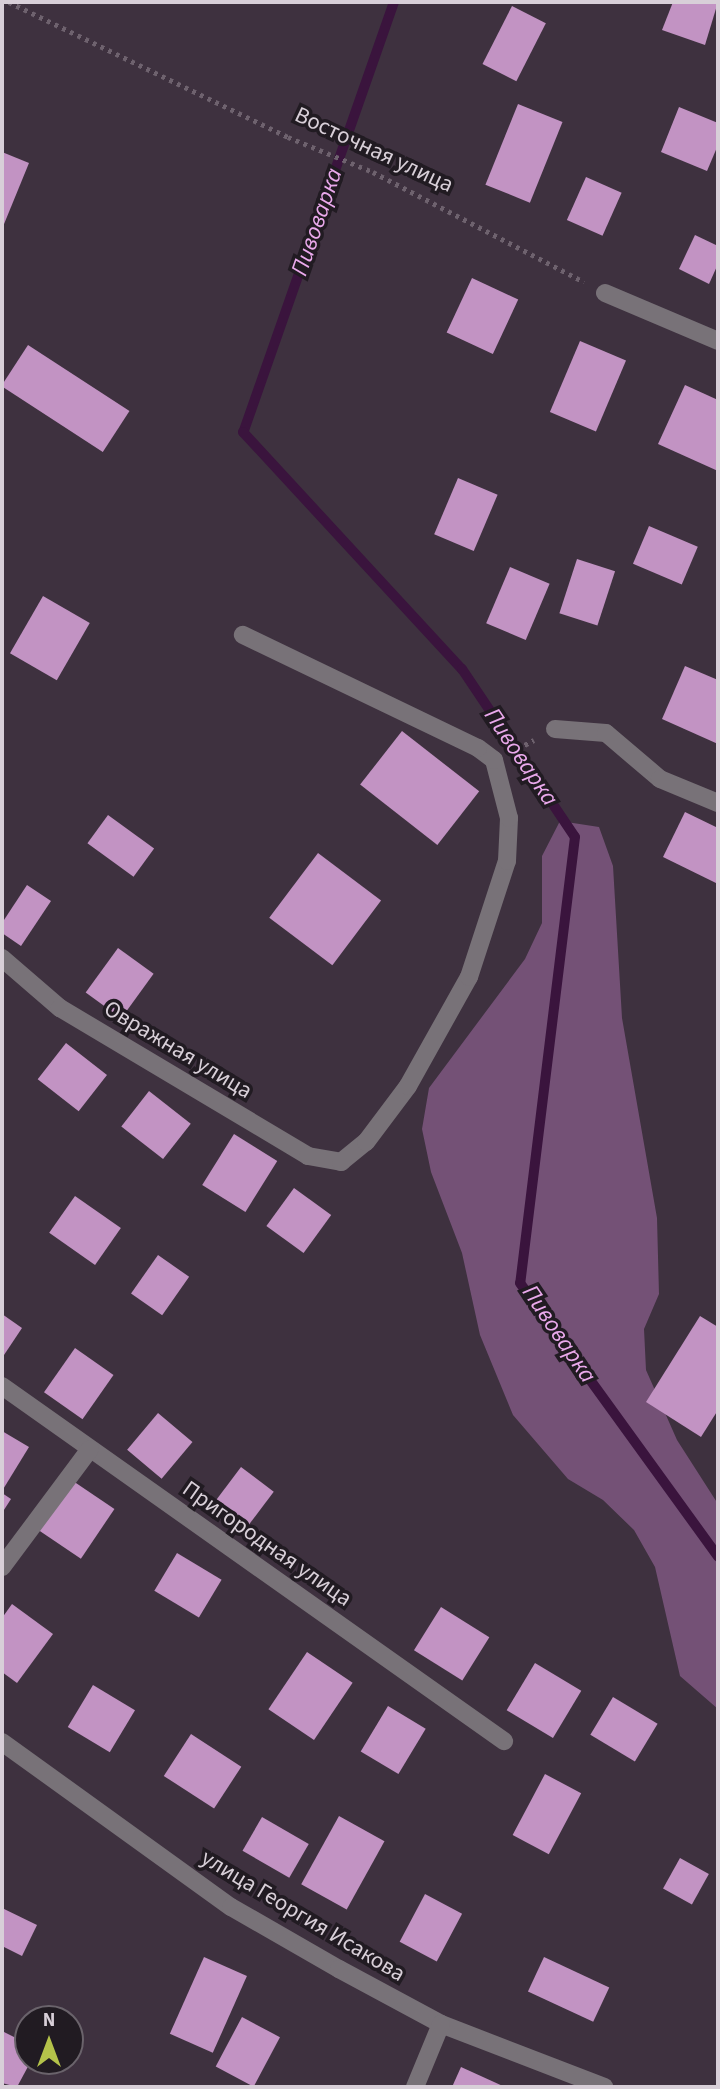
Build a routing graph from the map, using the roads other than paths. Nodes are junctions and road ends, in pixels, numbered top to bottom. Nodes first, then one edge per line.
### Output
1 (605, 293) road end
2 (718, 341) edge
3 (243, 635) dead end
4 (555, 729) road end
5 (718, 803) edge
6 (2, 958) edge
7 (2, 1386) edge
8 (90, 1449) junction
9 (2, 1567) edge
10 (504, 1741) dead end
11 (2, 1742) edge
12 (442, 2024) junction
13 (415, 2087) edge
14 (604, 2087) edge

1 - 2 street
3 - 6 street, Овражная улица
4 - 5 street
7 - 8 street, Пригородная улица
8 - 9 street
8 - 10 street, Пригородная улица
11 - 12 street, улица Георгия Исакова
12 - 13 street
12 - 14 street, улица Георгия Исакова

